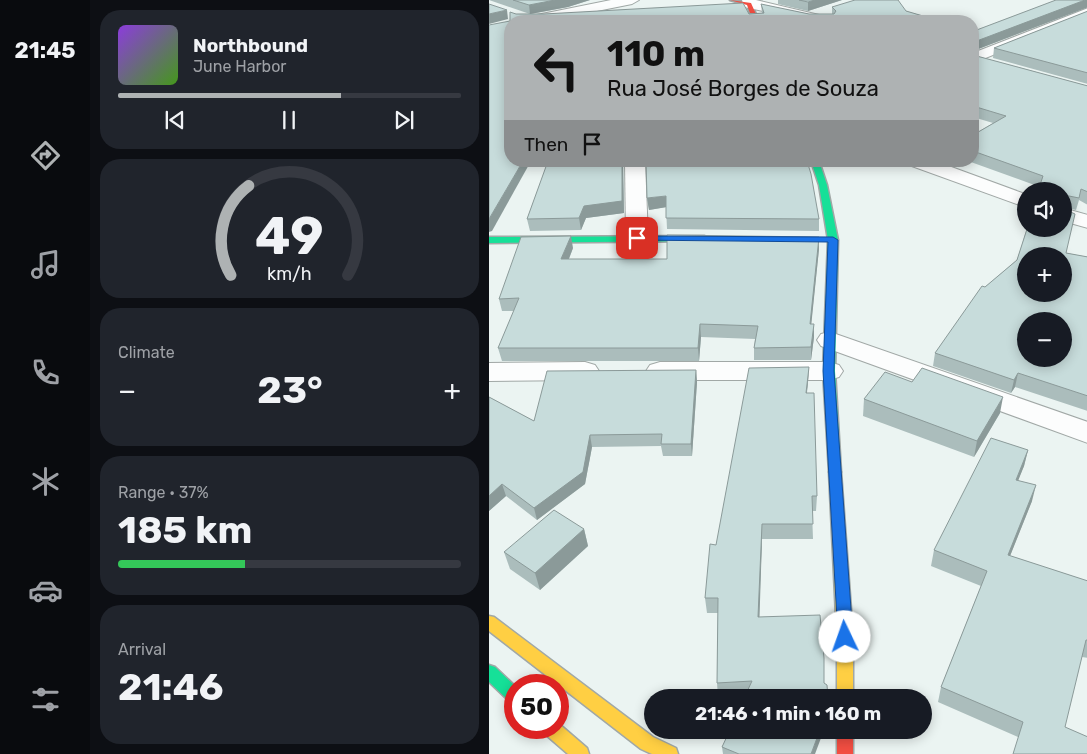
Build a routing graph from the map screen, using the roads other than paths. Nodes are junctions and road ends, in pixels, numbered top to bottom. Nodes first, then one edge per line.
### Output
1 (733, 0) edge
2 (749, 2) edge
3 (629, 5) edge
4 (835, 8) edge
5 (1087, 12) edge
6 (566, 15) edge
7 (754, 15) edge
8 (801, 15) edge
9 (815, 15) edge
10 (979, 57) edge
11 (979, 61) edge
12 (999, 66) edge
13 (635, 167) edge
14 (817, 167) edge
15 (933, 167) edge
16 (1017, 197) edge
17 (1072, 217) edge
18 (1087, 222) edge
19 (637, 238) junction
20 (715, 239) edge
21 (489, 240) edge
22 (830, 340) junction
23 (609, 371) edge
24 (639, 371) edge
25 (829, 371) junction
26 (489, 372) edge
27 (1087, 433) edge
28 (489, 622) edge
29 (489, 672) edge
30 (504, 686) edge
31 (845, 689) edge
32 (564, 739) edge
33 (845, 739) edge
34 (581, 754) edge
35 (670, 754) edge
36 (845, 754) edge

1 - 2 main road
2 - 7 main road
2 - 8 street
3 - 6 street
4 - 9 street
5 - 10 street
11 - 12 street
13 - 19 street
14 - 22 main road
15 - 16 street
17 - 18 street
19 - 20 main road
19 - 21 main road
22 - 25 main road
22 - 27 street
23 - 26 street
24 - 25 street
25 - 31 main road
28 - 35 main road
29 - 30 main road
32 - 34 main road
33 - 36 main road

